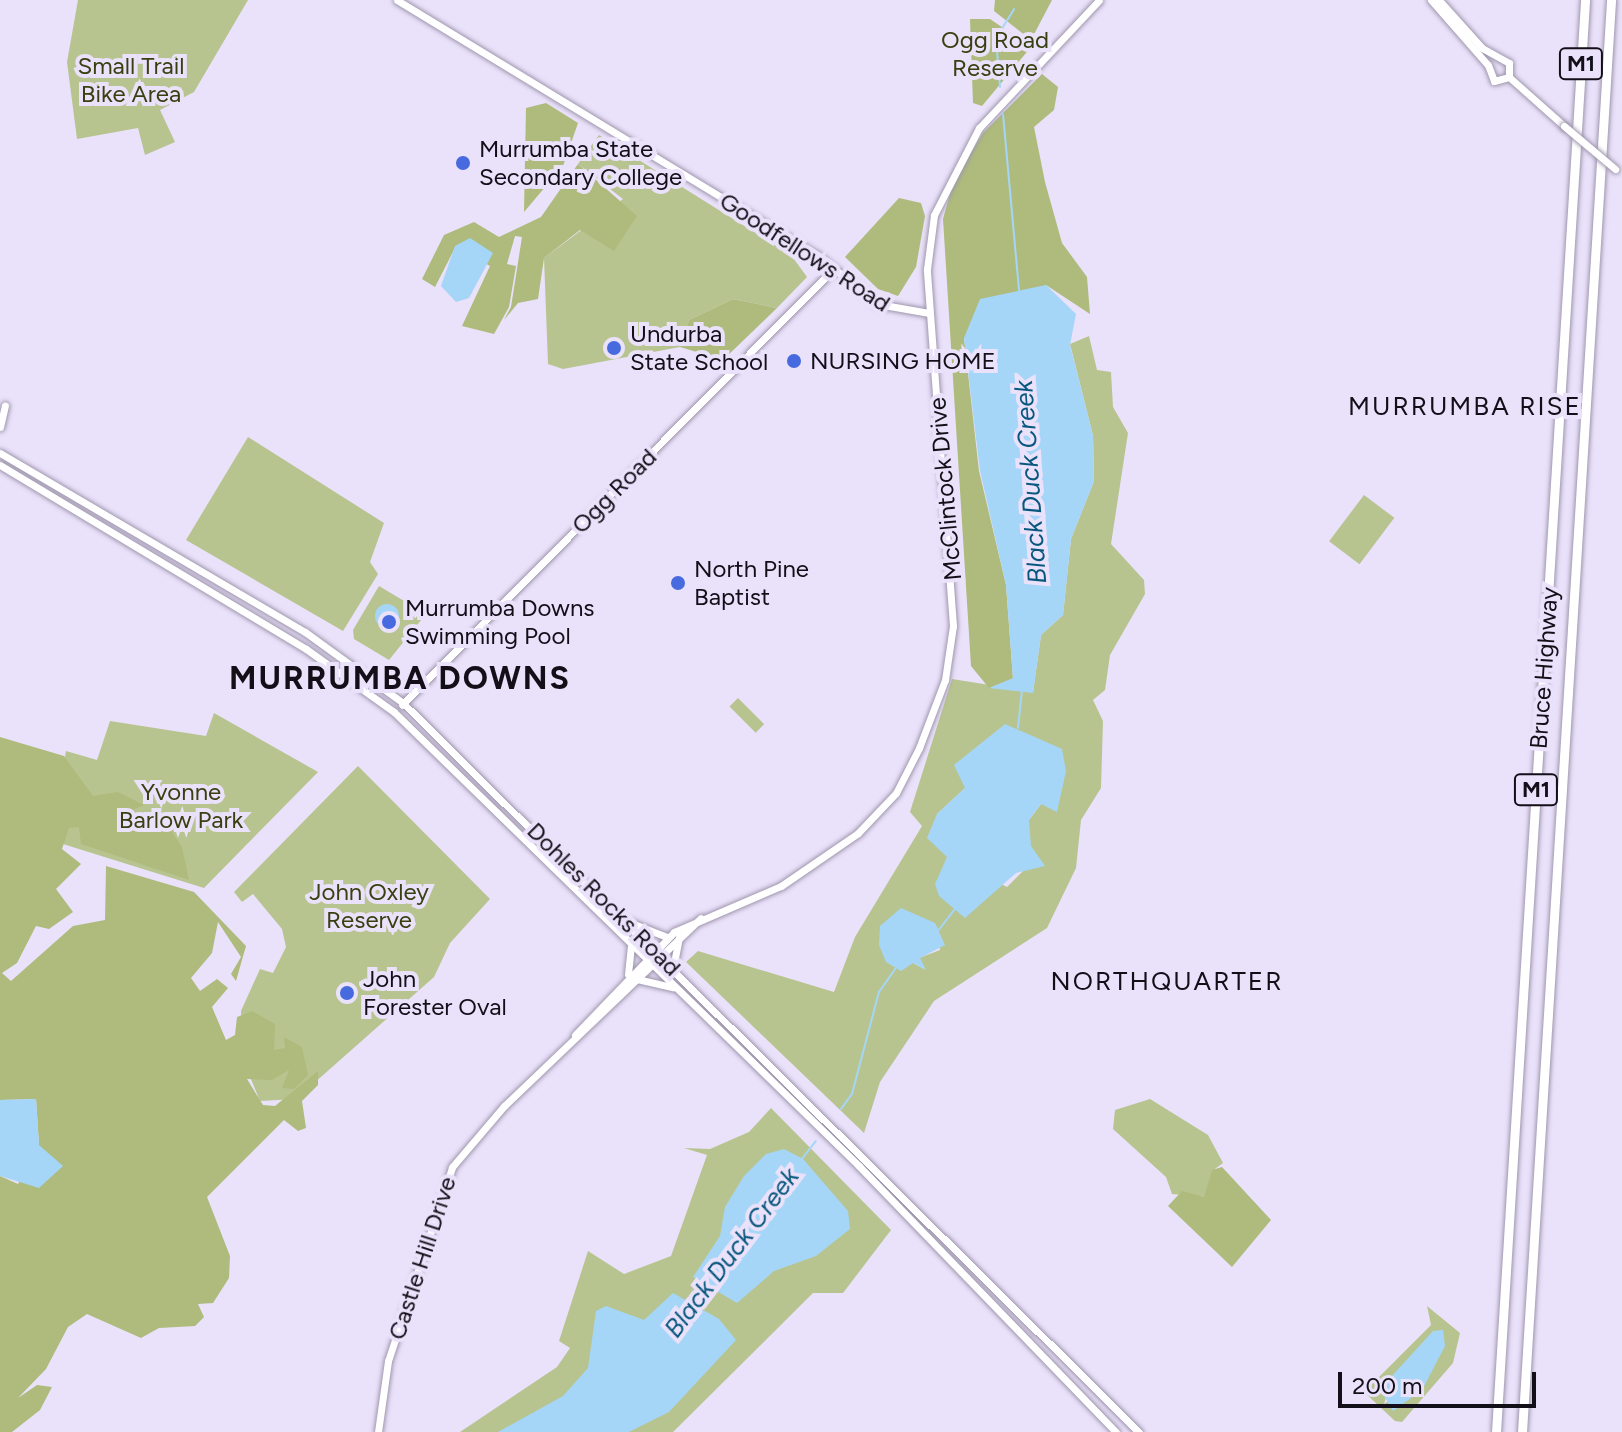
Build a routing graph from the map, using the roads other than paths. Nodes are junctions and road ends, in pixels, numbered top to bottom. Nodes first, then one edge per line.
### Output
1 (397, 0) edge
2 (1099, 0) edge
3 (1431, 0) edge
4 (1439, 0) edge
5 (1585, 0) edge
6 (1611, 0) edge
7 (1496, 59) junction
8 (1488, 65) junction
9 (1509, 77) junction
10 (1622, 175) edge
11 (833, 269) junction
12 (929, 313) junction
13 (5, 406) dead end
14 (0, 427) edge
15 (0, 453) edge
16 (0, 465) edge
17 (403, 703) junction
18 (394, 712) junction
19 (702, 918) junction
20 (624, 920) junction
21 (667, 937) junction
22 (679, 937) junction
23 (631, 946) junction
24 (657, 952) junction
25 (644, 958) junction
26 (650, 965) junction
27 (673, 968) junction
28 (628, 974) junction
29 (637, 979) junction
30 (674, 987) junction
31 (575, 1035) junction
32 (378, 1432) edge
33 (1116, 1432) edge
34 (1139, 1432) edge
35 (1496, 1432) edge
36 (1522, 1432) edge

1 - 11 main road, Goodfellows Road
2 - 12 main road, McClintock Drive
3 - 8 main road
4 - 7 main road
5 - 35 highway, Bruce Highway / M1
6 - 36 highway, Bruce Highway / M1
7 - 8 main road
7 - 9 main road
8 - 9 main road
9 - 10 main road, bridge
11 - 12 main road, Goodfellows Road
11 - 17 main road, Ogg Road
12 - 19 main road, McClintock Drive
13 - 14 main road
15 - 17 main road, Dohles Rocks Road
16 - 18 main road, Dohles Rocks Road
17 - 18 main road, Ogg Road
17 - 20 main road, Dohles Rocks Road
18 - 23 main road, Dohles Rocks Road
19 - 21 main road, McClintock Drive
19 - 22 main road, McClintock Drive
20 - 21 main road
20 - 24 main road, Dohles Rocks Road
21 - 24 main road, McClintock Drive
22 - 24 main road, McClintock Drive
22 - 27 main road
23 - 25 main road, Dohles Rocks Road
23 - 28 main road
24 - 25 main road, McClintock Drive
24 - 26 main road, McClintock Drive
24 - 27 main road, Dohles Rocks Road
25 - 26 main road, Dohles Rocks Road
25 - 28 main road, Castle Hill Drive
26 - 29 main road, Castle Hill Drive
26 - 30 main road, Dohles Rocks Road
27 - 34 main road, Dohles Rocks Road
28 - 31 main road, Castle Hill Drive
29 - 30 main road
29 - 31 main road, Castle Hill Drive
30 - 33 main road, Dohles Rocks Road
31 - 32 main road, Castle Hill Drive

